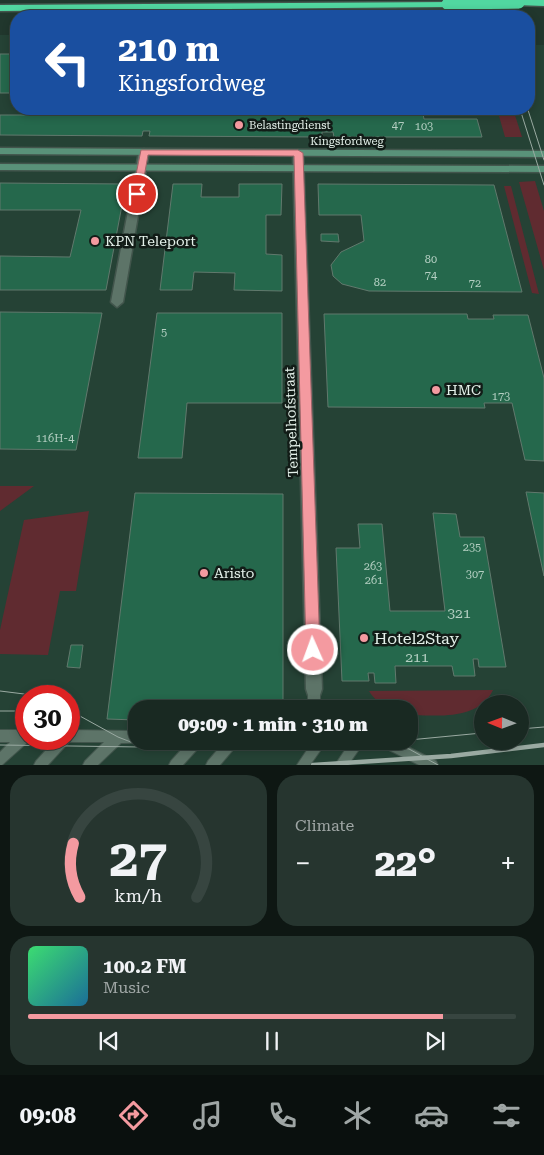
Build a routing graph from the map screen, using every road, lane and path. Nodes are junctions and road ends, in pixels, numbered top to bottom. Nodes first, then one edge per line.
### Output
1 (544, 3) edge
2 (2, 8) edge
3 (0, 151) edge
4 (144, 152) junction
5 (298, 153) junction
6 (544, 154) edge
7 (0, 167) edge
8 (141, 167) junction
9 (298, 167) junction
10 (544, 169) edge
11 (117, 302) dead end
12 (314, 689) joint
13 (314, 700) edge
14 (0, 736) edge
15 (15, 736) edge
16 (80, 736) edge
17 (118, 737) junction
18 (128, 738) edge
19 (15, 746) edge
20 (54, 750) edge
21 (189, 750) edge
22 (225, 750) edge
23 (315, 750) edge
24 (352, 750) edge
25 (401, 750) edge
26 (0, 760) edge
27 (40, 765) edge
28 (89, 765) edge
29 (176, 765) edge
30 (212, 765) edge
31 (303, 765) edge
32 (341, 765) edge
33 (432, 765) edge

1 - 2 highway, bridge
3 - 4 street, Kingsfordweg
4 - 5 street, Kingsfordweg
4 - 8 street
5 - 6 street, Kingsfordweg
5 - 9 street, Tempelhofstraat
7 - 8 street, Kingsfordweg
8 - 9 street, Kingsfordweg
8 - 11 street
9 - 10 street, Kingsfordweg
9 - 12 street, Tempelhofstraat
12 - 13 lane
14 - 15 lane
16 - 17 lane
17 - 18 lane
17 - 28 lane
19 - 26 lane
20 - 27 lane
21 - 29 lane
22 - 30 lane
23 - 31 lane
24 - 32 lane
25 - 33 lane

